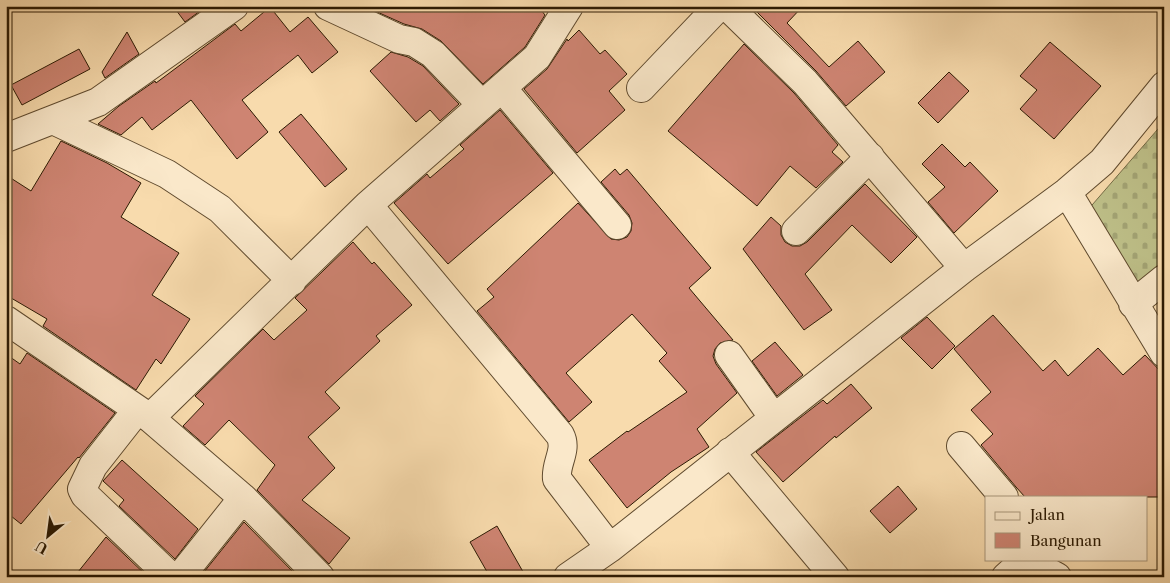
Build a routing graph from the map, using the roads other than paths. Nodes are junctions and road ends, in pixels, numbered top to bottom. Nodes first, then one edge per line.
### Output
1 (234, 6) edge
2 (328, 6) edge
3 (719, 6) edge
4 (727, 6) edge
5 (563, 9) edge
6 (1164, 86) edge
7 (502, 88) junction
8 (641, 88) dead end
9 (482, 105) junction
10 (53, 120) junction
11 (6, 138) edge
12 (870, 157) junction
13 (1067, 192) junction
14 (368, 205) junction
15 (617, 225) dead end
16 (796, 231) dead end
17 (964, 268) junction
18 (1164, 280) edge
19 (292, 281) junction
20 (1133, 304) junction
21 (6, 320) edge
22 (1164, 353) edge
23 (729, 355) dead end
24 (144, 414) junction
25 (773, 417) junction
26 (961, 446) dead end
27 (730, 452) junction
28 (1003, 496) edge
29 (243, 498) junction
30 (610, 548) junction
31 (1019, 565) edge
32 (171, 577) edge
33 (180, 577) edge
34 (320, 577) edge
35 (568, 577) edge
36 (835, 577) edge
37 (1057, 577) edge

1 - 10 street
2 - 9 street
3 - 8 street
4 - 12 street
5 - 7 street
6 - 13 street
7 - 9 street
7 - 15 street
9 - 14 street
10 - 11 street
10 - 19 street
12 - 16 street
12 - 17 street
13 - 17 street
13 - 20 street
14 - 19 street
14 - 30 street
17 - 25 street
18 - 20 street
19 - 24 street
20 - 22 street
21 - 24 street
23 - 25 street
24 - 29 street
24 - 32 street
25 - 27 street
26 - 28 street
27 - 30 street
27 - 36 street
29 - 33 street
29 - 34 street
30 - 35 street
31 - 37 street

